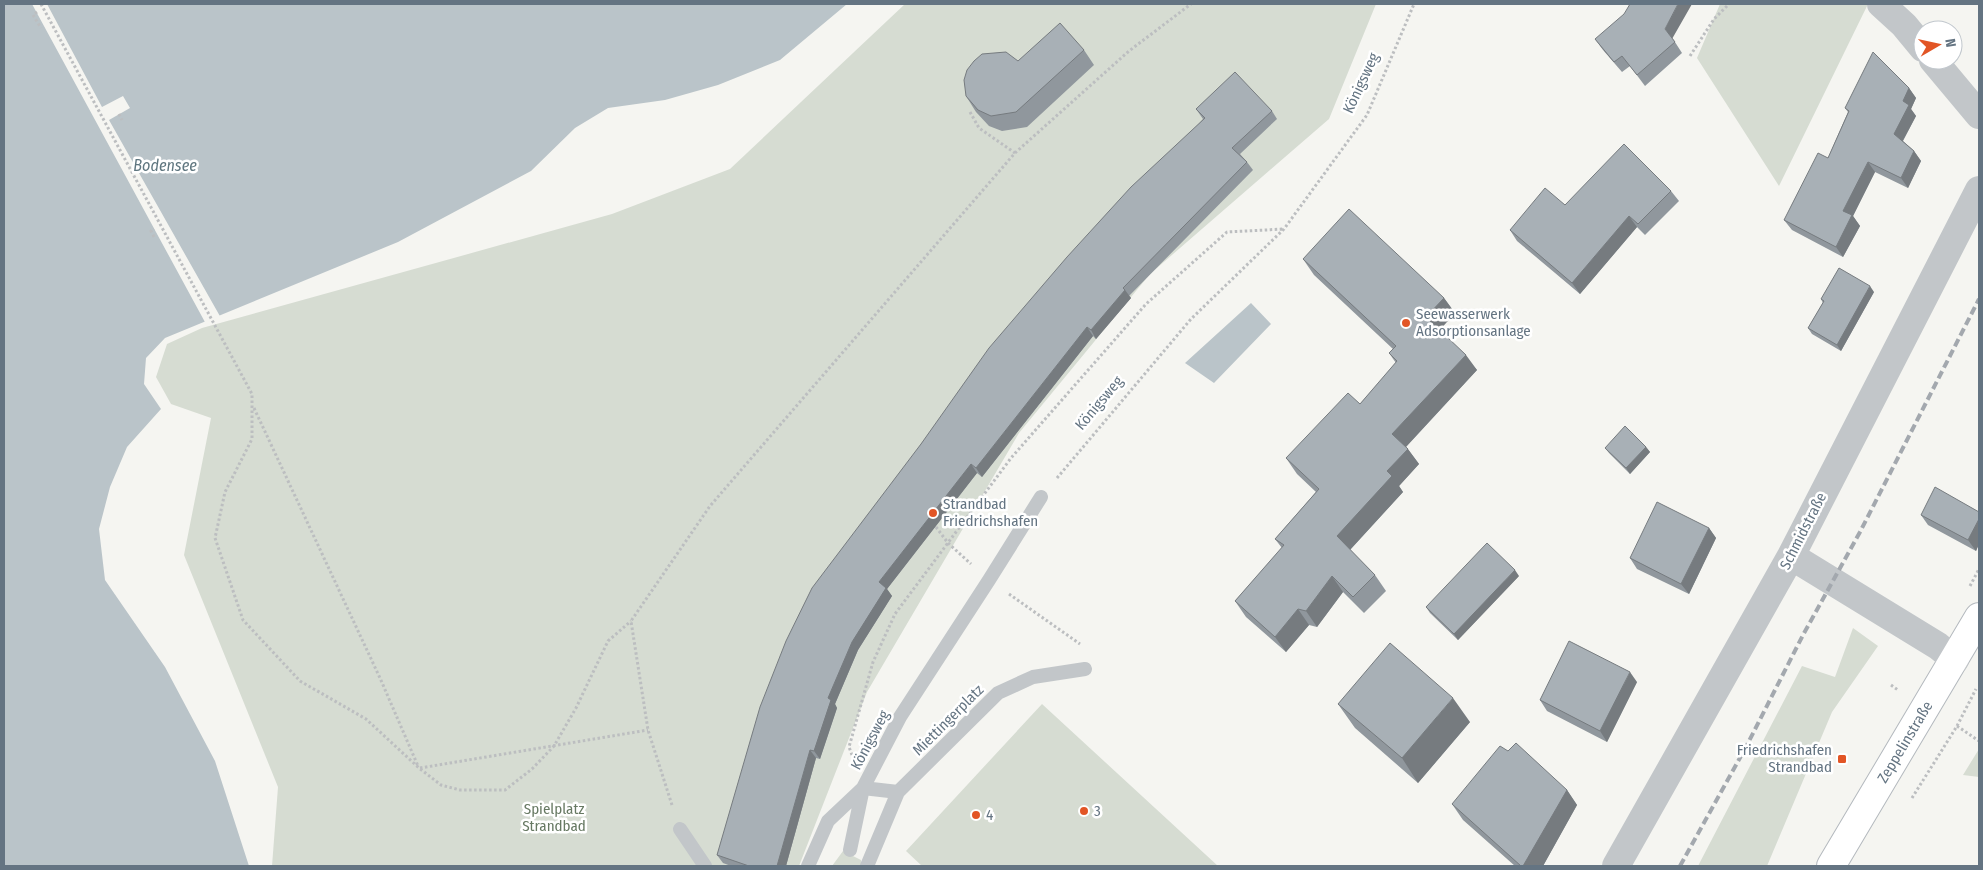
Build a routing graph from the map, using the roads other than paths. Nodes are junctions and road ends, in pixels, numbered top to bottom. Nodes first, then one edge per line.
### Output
1 (1881, 4) edge
2 (1913, 36) edge
3 (1941, 70) edge
4 (1979, 115) edge
5 (1979, 190) edge
6 (1041, 497) road end
7 (1791, 556) junction
8 (1979, 617) edge
9 (1955, 660) junction
10 (1085, 668) dead end
11 (866, 782) junction
12 (898, 792) junction
13 (680, 829) road end
14 (850, 850) dead end
15 (705, 866) edge
16 (808, 866) edge
17 (867, 866) edge
18 (1616, 866) edge
19 (1830, 866) edge

1 - 2 street
3 - 4 street
5 - 7 street, Schmidstraße
6 - 11 lane, Königsweg
7 - 9 street
7 - 18 street, Schmidstraße
8 - 9 main road, Zeppelinstraße
9 - 19 main road, Zeppelinstraße
10 - 12 lane, Miettingerplatz
11 - 12 lane
11 - 14 lane, Königsweg
11 - 16 lane
12 - 17 lane
13 - 15 lane

